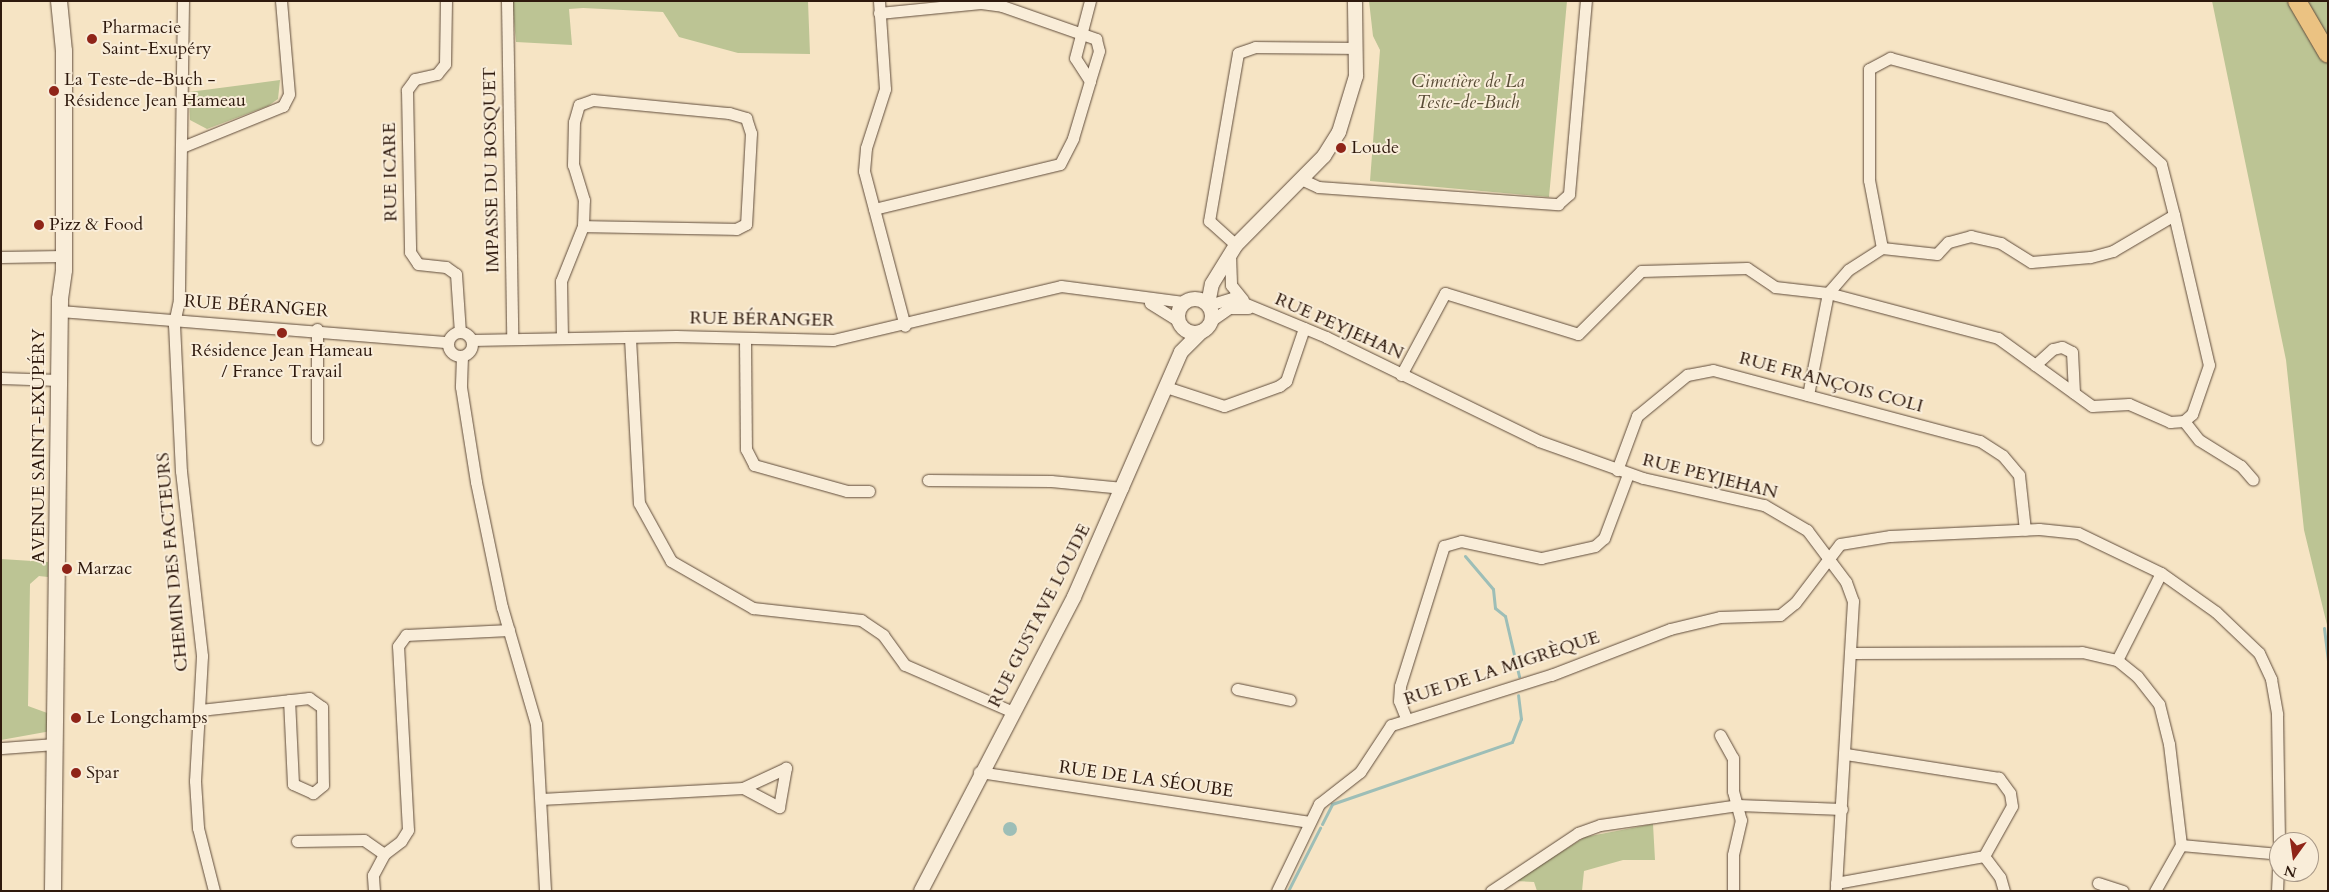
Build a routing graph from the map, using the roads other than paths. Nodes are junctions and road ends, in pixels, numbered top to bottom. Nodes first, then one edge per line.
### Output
1 (63, 1) edge
2 (183, 1) edge
3 (281, 1) edge
4 (446, 1) edge
5 (507, 1) edge
6 (1090, 1) edge
7 (1355, 1) edge
8 (1586, 1) edge
9 (2290, 1) edge
10 (2297, 1) edge
11 (59, 2) edge
12 (879, 7) edge
13 (1080, 32) junction
14 (2316, 35) junction
15 (1356, 48) junction
16 (2328, 54) edge
17 (1090, 81) junction
18 (182, 147) junction
19 (1301, 179) junction
20 (874, 209) junction
21 (2174, 216) junction
22 (583, 226) junction
23 (1882, 248) junction
24 (1233, 250) junction
25 (63, 256) junction
26 (1, 257) edge
27 (1212, 284) junction
28 (1828, 293) junction
29 (1135, 296) junction
30 (1186, 302) junction
31 (1208, 305) junction
32 (1259, 310) junction
33 (60, 311) junction
34 (176, 319) junction
35 (1212, 320) junction
36 (1180, 323) junction
37 (904, 326) junction
38 (1304, 328) junction
39 (317, 329) junction
40 (460, 332) junction
41 (1201, 332) junction
42 (512, 338) junction
43 (562, 338) junction
44 (630, 338) junction
45 (745, 338) junction
46 (472, 340) junction
47 (448, 342) junction
48 (1181, 352) junction
49 (462, 356) junction
50 (2035, 365) junction
51 (1401, 375) junction
52 (1, 378) edge
53 (59, 380) junction
54 (1166, 387) junction
55 (2074, 393) junction
56 (1808, 395) junction
57 (2184, 421) junction
58 (317, 439) dead end
59 (1623, 472) junction
60 (928, 480) dead end
61 (2253, 480) dead end
62 (1123, 488) junction
63 (869, 491) dead end
64 (2025, 530) junction
65 (1829, 557) junction
66 (2161, 573) junction
67 (510, 630) junction
68 (1851, 653) junction
69 (2117, 660) junction
70 (1237, 688) dead end
71 (289, 700) junction
72 (1290, 700) dead end
73 (200, 710) junction
74 (1013, 712) junction
75 (1406, 718) junction
76 (1720, 735) dead end
77 (56, 744) junction
78 (1, 748) edge
79 (1846, 754) junction
80 (979, 772) junction
81 (742, 788) dead end
82 (541, 799) junction
83 (1738, 805) junction
84 (1842, 809) junction
85 (1309, 822) junction
86 (2279, 832) edge
87 (297, 841) dead end
88 (2182, 845) junction
89 (2269, 853) edge
90 (384, 854) junction
91 (1984, 856) junction
92 (2098, 883) dead end
93 (1836, 887) edge
94 (53, 891) edge
95 (214, 891) edge
96 (374, 891) edge
97 (545, 891) edge
98 (921, 891) edge
99 (1276, 891) edge
100 (1491, 891) edge
101 (1733, 891) edge
102 (2004, 891) edge
103 (2123, 891) edge
104 (2155, 891) edge

1 - 11 street
2 - 18 street, CHEMIN DES FACTEURS
3 - 18 street
4 - 40 street, RUE ICARE
5 - 42 street, IMPASSE DU BOSQUET
6 - 13 street
7 - 15 street
8 - 19 street
9 - 14 main road
10 - 14 main road
11 - 25 main road, AVENUE SAINT-EXUPÉRY
12 - 13 street
12 - 20 street
13 - 17 street
13 - 17 street
14 - 16 main road
15 - 19 street
15 - 24 street
17 - 20 street
18 - 34 street, CHEMIN DES FACTEURS
19 - 24 street
20 - 37 street
21 - 23 street
21 - 23 street
21 - 57 street
22 - 22 street
22 - 43 street
23 - 28 street
24 - 27 street
24 - 32 street, RUE PEYJEHAN
25 - 26 street
25 - 33 main road, AVENUE SAINT-EXUPÉRY
27 - 30 street
27 - 31 street
28 - 50 street
28 - 51 street
28 - 56 street
29 - 30 street, RUE BÉRANGER
29 - 36 street, RUE BÉRANGER
29 - 37 street, RUE BÉRANGER
30 - 31 street
30 - 36 street
31 - 32 street, RUE PEYJEHAN
31 - 35 street
32 - 35 street, RUE PEYJEHAN
32 - 38 street, RUE PEYJEHAN
33 - 34 street, RUE BÉRANGER
33 - 53 main road, AVENUE SAINT-EXUPÉRY
34 - 39 street, RUE BÉRANGER
34 - 73 street, CHEMIN DES FACTEURS
35 - 41 street
36 - 41 street
36 - 48 street, RUE GUSTAVE LOUDE
37 - 45 street, RUE BÉRANGER
38 - 51 street, RUE PEYJEHAN
38 - 54 street
39 - 47 street, RUE BÉRANGER
39 - 58 street
40 - 46 street
40 - 47 street
41 - 48 street, RUE GUSTAVE LOUDE
42 - 43 street, RUE BÉRANGER
42 - 46 street, RUE BÉRANGER
43 - 44 street, RUE BÉRANGER
44 - 45 street, RUE BÉRANGER
44 - 74 street
45 - 63 street
46 - 49 street
47 - 49 street
48 - 54 street, RUE GUSTAVE LOUDE
49 - 67 street
50 - 55 street
50 - 55 street
51 - 59 street, RUE PEYJEHAN
52 - 53 street
53 - 77 main road, AVENUE SAINT-EXUPÉRY
54 - 62 street, RUE GUSTAVE LOUDE
55 - 57 street
56 - 59 street, RUE FRANÇOIS COLI
56 - 64 street, RUE FRANÇOIS COLI
57 - 61 street
59 - 65 street, RUE PEYJEHAN
59 - 75 street, RUE FRANÇOIS COLI
60 - 62 street
62 - 74 street, RUE GUSTAVE LOUDE
64 - 65 street, RUE DE LA MIGRÈQUE
64 - 66 street, RUE DE LA MIGRÈQUE
65 - 68 street, RUE PEYJEHAN
65 - 75 street, RUE DE LA MIGRÈQUE
66 - 69 street
66 - 86 street, RUE DE LA MIGRÈQUE
67 - 82 street
67 - 90 street
68 - 69 street
68 - 79 street, RUE PEYJEHAN
69 - 88 street
70 - 72 street
71 - 71 street
71 - 73 street
73 - 95 street, CHEMIN DES FACTEURS
74 - 80 street, RUE GUSTAVE LOUDE
75 - 85 street, RUE DE LA MIGRÈQUE
76 - 83 street
77 - 78 street
77 - 94 main road, AVENUE SAINT-EXUPÉRY
79 - 84 street, RUE PEYJEHAN
79 - 91 street
80 - 85 street, RUE DE LA SÉOUBE
80 - 98 street, RUE GUSTAVE LOUDE
81 - 82 street
82 - 97 street
83 - 84 street
83 - 100 street
83 - 101 street
84 - 93 street, RUE PEYJEHAN
85 - 99 street, RUE DE LA MIGRÈQUE
87 - 90 street
88 - 89 street
88 - 104 street
90 - 96 street
91 - 93 street
91 - 102 street
92 - 103 street

